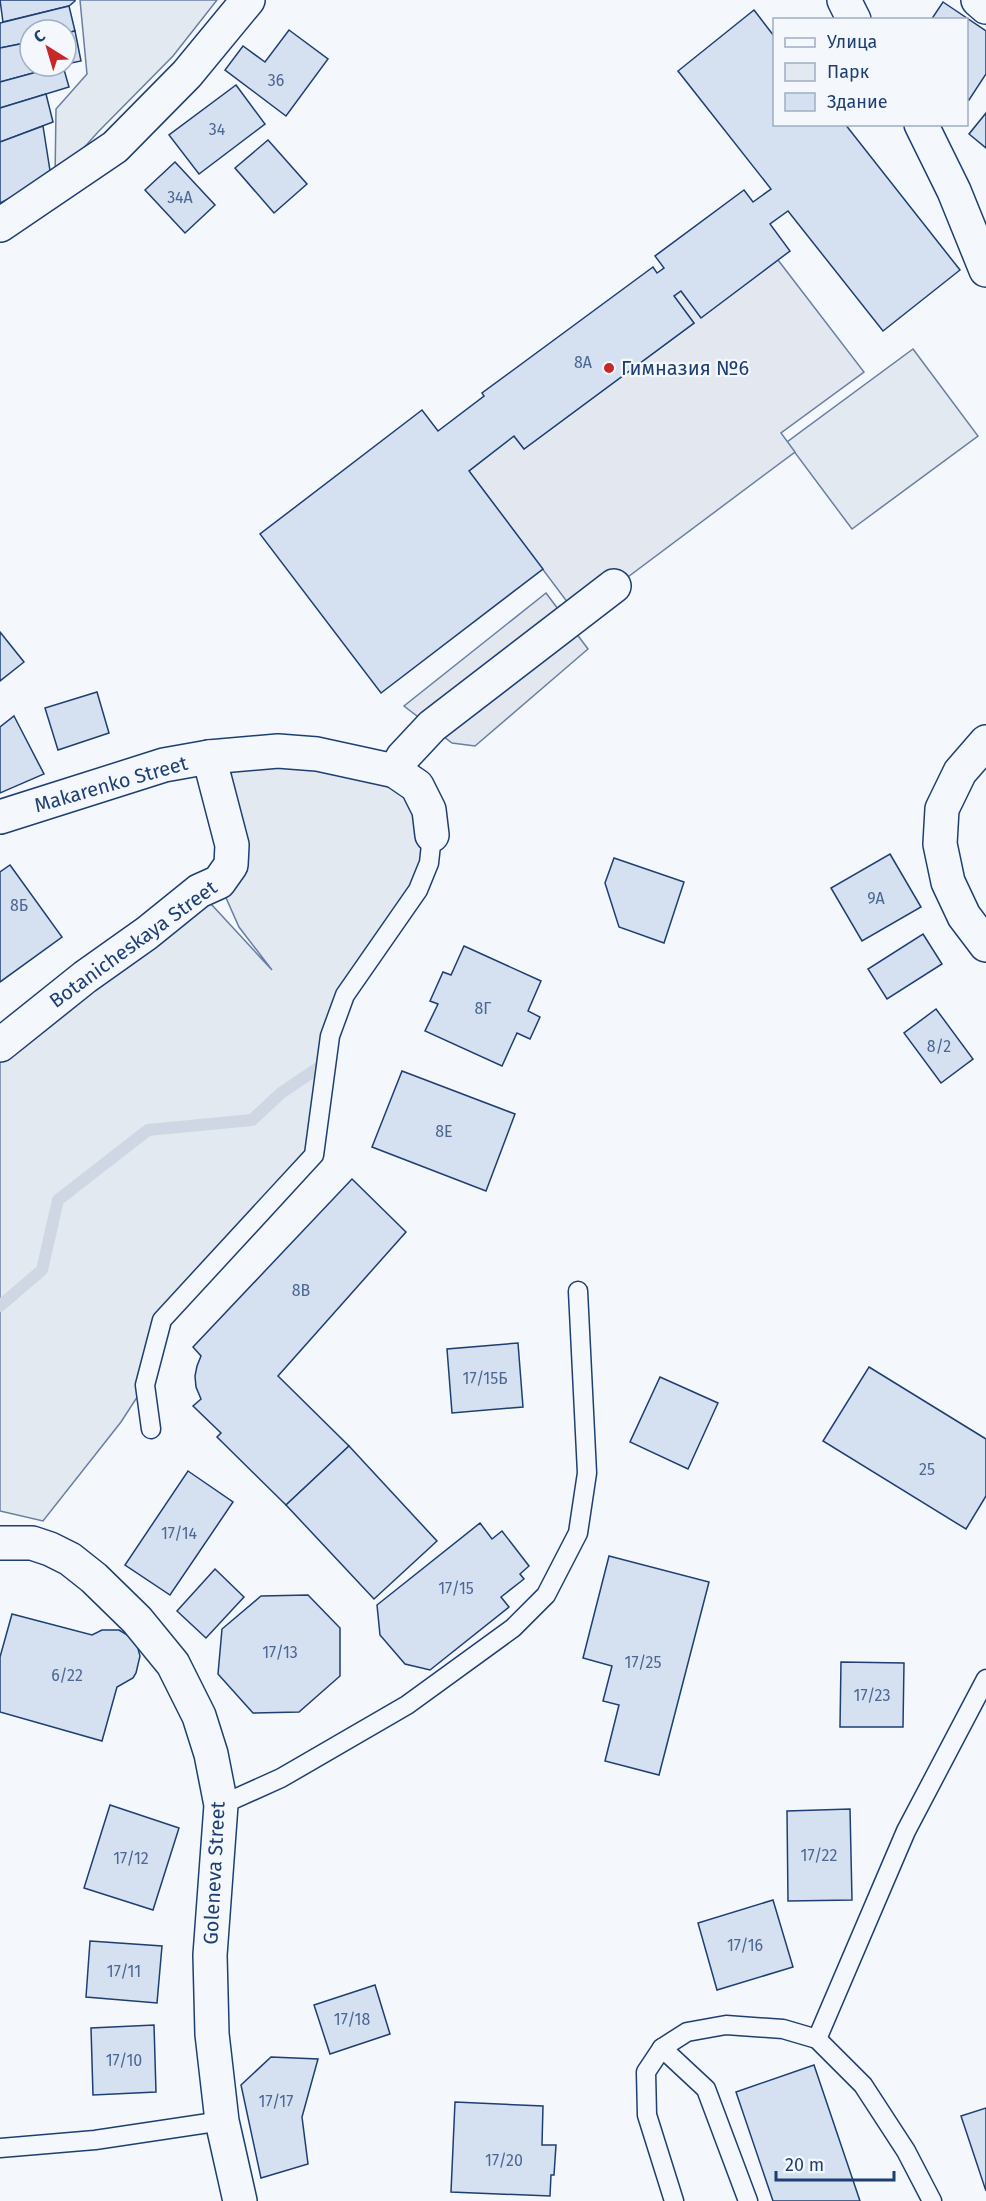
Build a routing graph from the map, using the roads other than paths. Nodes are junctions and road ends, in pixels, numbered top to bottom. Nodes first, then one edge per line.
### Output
1 (248, 0) edge
2 (844, 0) edge
3 (978, 0) edge
4 (986, 7) edge
5 (853, 18) edge
6 (922, 126) edge
7 (0, 225) edge
8 (986, 270) edge
9 (614, 586) dead end
10 (986, 742) edge
11 (209, 756) junction
12 (395, 771) junction
13 (0, 817) edge
14 (432, 835) joint
15 (986, 945) edge
16 (0, 1045) edge
17 (578, 1291) dead end
18 (151, 1429) dead end
19 (0, 1543) edge
20 (986, 1679) edge
21 (221, 1805) junction
22 (817, 2039) junction
23 (662, 2048) junction
24 (222, 2121) junction
25 (0, 2148) edge
26 (240, 2201) edge
27 (674, 2201) edge
28 (747, 2201) edge
29 (932, 2201) edge

1 - 7 street
2 - 5 street
3 - 4 street
6 - 8 street
9 - 12 street
10 - 15 street
11 - 12 street, Makarenko Street
11 - 13 street, Makarenko Street
11 - 16 street, Botanicheskaya Street
12 - 14 street, Makarenko Street
14 - 18 lane
17 - 21 lane
19 - 21 street, Goleneva Street
20 - 22 lane
21 - 24 street, Goleneva Street
22 - 23 lane
22 - 29 lane
23 - 27 lane
23 - 28 lane
24 - 25 lane
24 - 26 street, Goleneva Street

